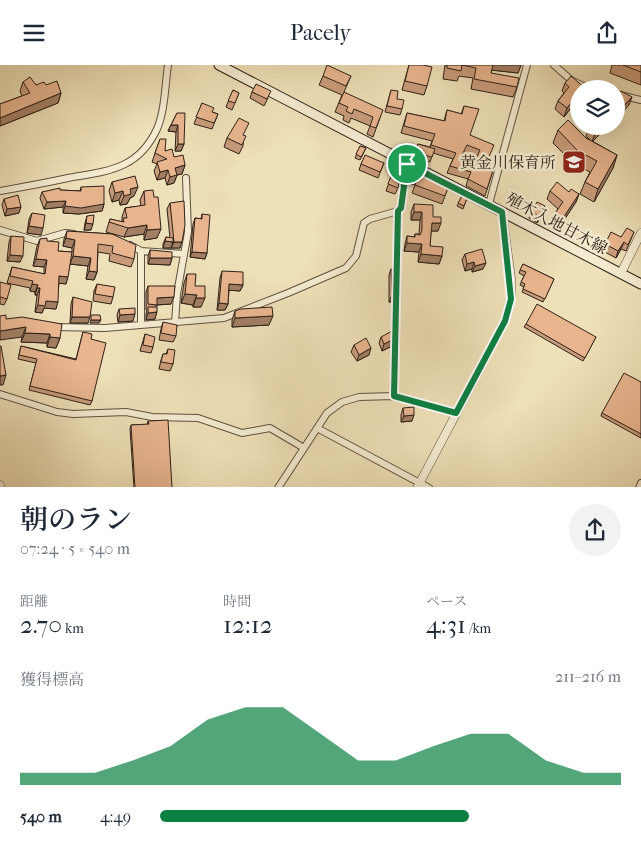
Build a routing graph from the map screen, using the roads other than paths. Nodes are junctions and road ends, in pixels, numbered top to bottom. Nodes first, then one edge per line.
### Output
1 (168, 65) edge
2 (219, 65) edge
3 (527, 65) edge
4 (554, 65) edge
5 (571, 80) edge
6 (625, 96) edge
7 (641, 99) edge
8 (407, 164) junction
9 (186, 178) dead end
10 (0, 191) edge
11 (489, 204) junction
12 (398, 211) junction
13 (502, 212) junction
14 (0, 230) edge
15 (641, 233) edge
16 (82, 235) edge
17 (123, 241) edge
18 (142, 251) junction
19 (184, 254) junction
20 (621, 273) junction
21 (641, 284) edge
22 (175, 323) junction
23 (141, 325) junction
24 (43, 326) edge
25 (0, 394) edge
26 (394, 396) junction
27 (456, 413) junction
28 (317, 428) junction
29 (304, 448) junction
30 (641, 483) edge
31 (419, 485) edge
32 (278, 487) edge
33 (429, 487) edge
34 (639, 487) edge

1 - 10 street
2 - 8 main road, 殖木入地甘木線
3 - 11 street
4 - 5 street
6 - 7 street
8 - 11 main road, 殖木入地甘木線
8 - 12 street
9 - 19 street
11 - 13 main road, 殖木入地甘木線
12 - 22 street
12 - 26 street
13 - 20 main road, 殖木入地甘木線
13 - 27 street
14 - 16 street
15 - 20 street
17 - 18 street
18 - 19 street
18 - 23 street
19 - 22 street
20 - 21 main road, 殖木入地甘木線
22 - 23 street
23 - 24 street
25 - 29 street
26 - 27 street
26 - 28 street
27 - 31 street
28 - 29 street
28 - 31 street
29 - 32 street
30 - 34 street
31 - 33 street

